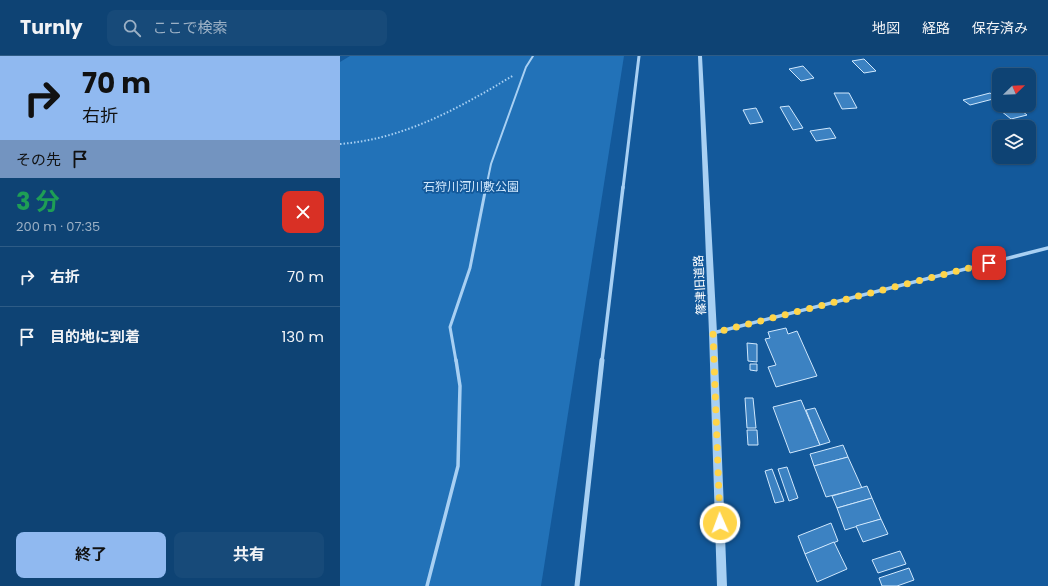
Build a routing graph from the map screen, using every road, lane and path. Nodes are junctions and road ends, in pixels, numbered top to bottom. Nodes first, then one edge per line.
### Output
1 (533, 56) edge
2 (639, 56) edge
3 (700, 56) edge
4 (526, 67) junction
5 (340, 144) edge
6 (1048, 248) edge
7 (713, 333) junction
8 (427, 586) edge
9 (578, 586) edge
10 (722, 586) edge

1 - 4 lane
2 - 9 street
3 - 7 street, 篠津旧道路
4 - 5 path
4 - 8 lane
6 - 7 street
7 - 10 street, 篠津旧道路

